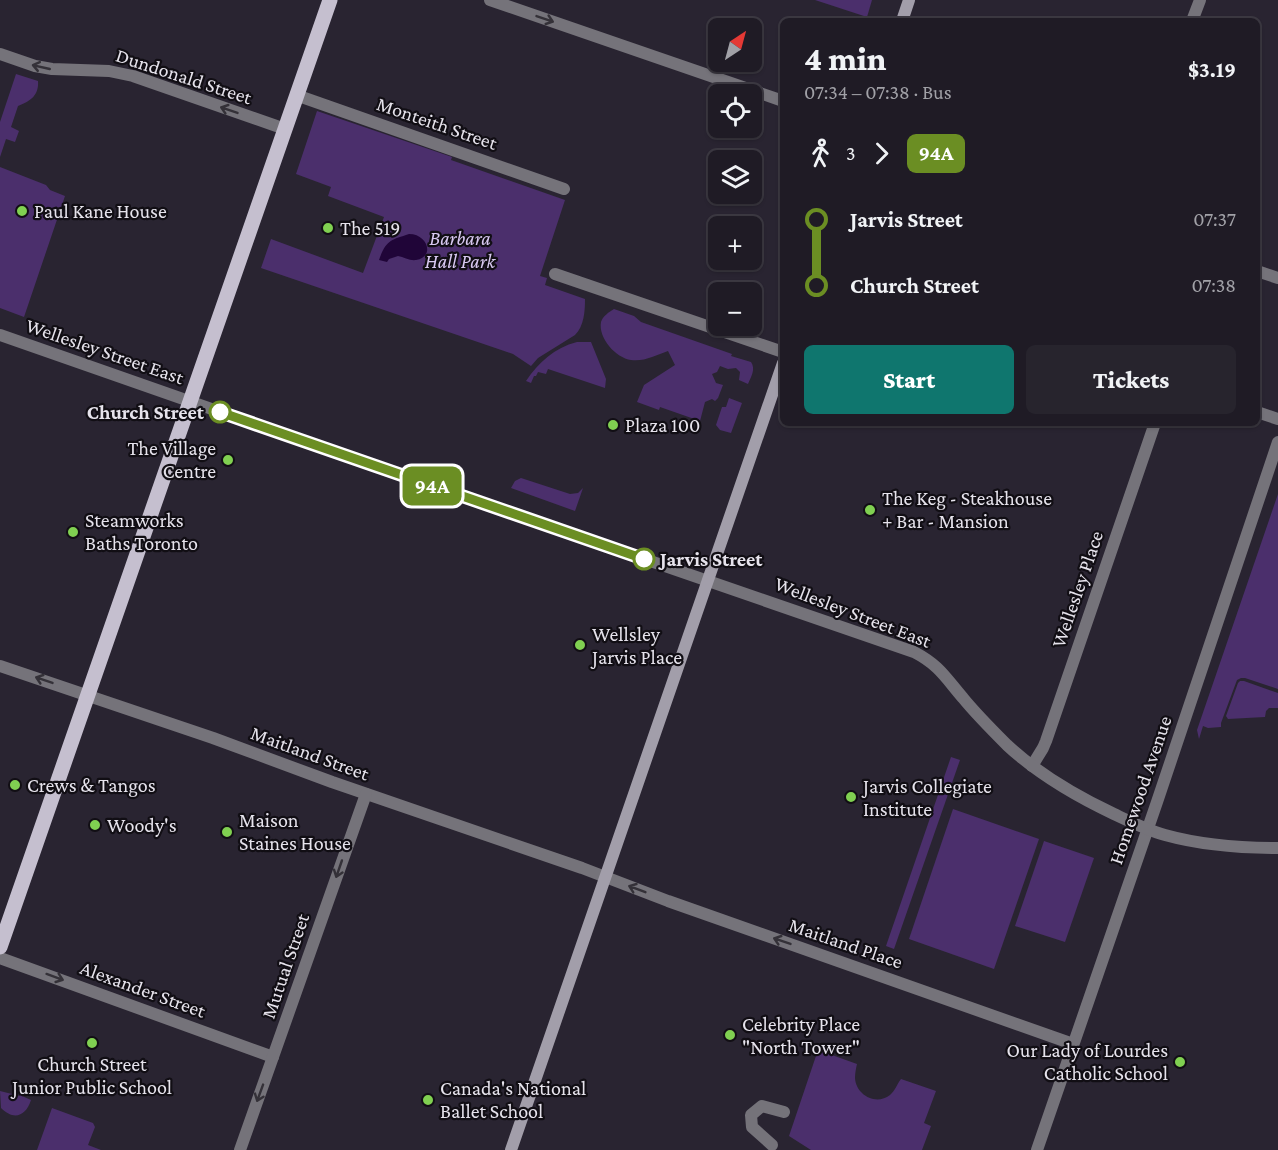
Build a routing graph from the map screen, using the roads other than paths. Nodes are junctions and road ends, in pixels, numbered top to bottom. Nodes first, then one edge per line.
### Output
1 (330, 0) edge
2 (490, 0) edge
3 (909, 0) edge
4 (1200, 0) edge
5 (903, 18) edge
6 (1193, 18) edge
7 (0, 54) edge
8 (296, 95) junction
9 (780, 100) edge
10 (285, 129) junction
11 (564, 189) dead end
12 (1260, 272) edge
13 (555, 274) dead end
14 (1278, 278) edge
15 (0, 335) edge
16 (780, 351) edge
17 (780, 372) edge
18 (190, 402) junction
19 (1260, 413) edge
20 (1278, 419) edge
21 (1154, 426) edge
22 (1278, 441) edge
23 (708, 580) junction
24 (0, 666) edge
25 (87, 696) junction
26 (1032, 766) junction
27 (366, 794) junction
28 (1147, 829) junction
29 (1278, 848) edge
30 (605, 878) junction
31 (0, 947) edge
32 (0, 958) edge
33 (1073, 1044) junction
34 (273, 1057) junction
35 (784, 1112) dead end
36 (772, 1145) dead end
37 (240, 1150) edge
38 (511, 1150) edge
39 (1037, 1150) edge

1 - 8 main road
2 -> 9 street
3 - 5 main road
4 - 6 street
10 -> 7 street, Dundonald Street
8 - 10 main road
8 - 11 street, Monteith Street
10 - 18 main road
12 - 14 street
13 - 16 street
15 - 18 street, Wellesley Street East
17 - 23 main road
18 - 23 street, Wellesley Street East
18 - 25 main road
19 - 20 street
21 - 26 street, Wellesley Place
22 - 28 street, Homewood Avenue
23 - 26 street, Wellesley Street East
23 - 30 main road
25 -> 24 street, Maitland Street
25 - 27 street, Maitland Street
25 - 31 main road
26 - 28 street, Wellesley Street East
27 - 30 street, Maitland Street
27 -> 34 street, Mutual Street
28 - 29 street, Wellesley Street East
28 - 33 street, Homewood Avenue
33 -> 30 street, Maitland Place
30 - 38 main road
32 -> 34 street, Alexander Street
33 - 39 street, Homewood Avenue
34 -> 37 street, Mutual Street
35 - 36 street

